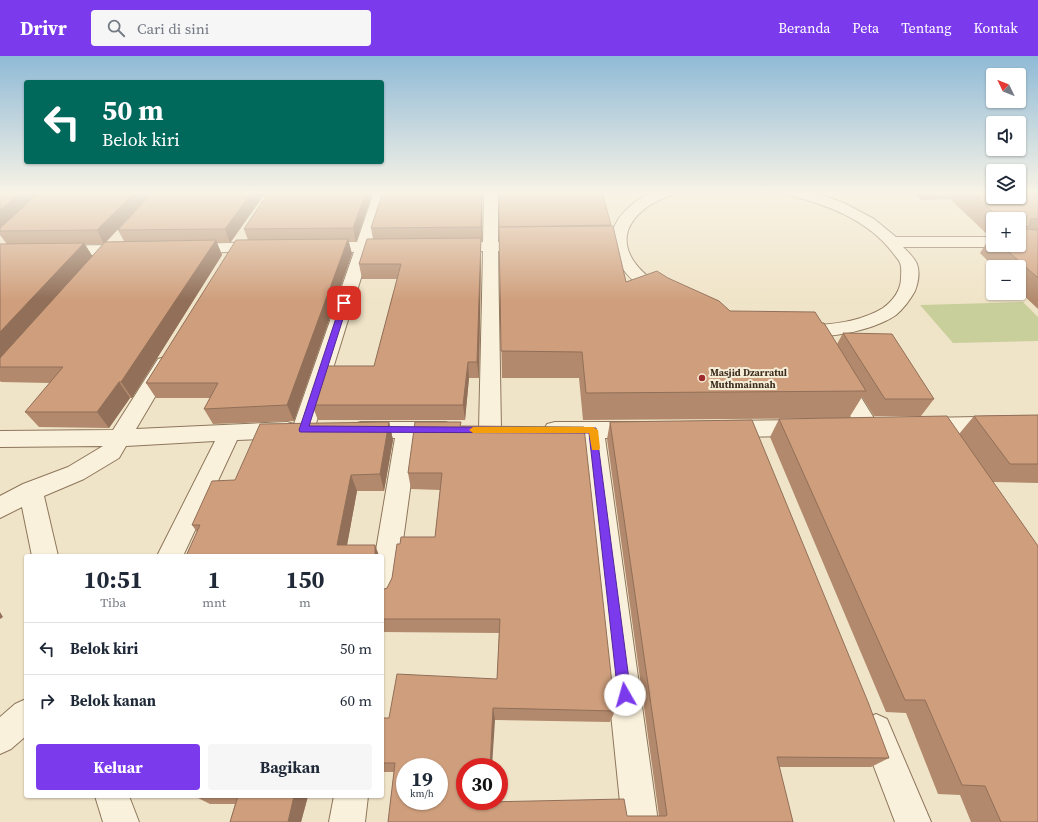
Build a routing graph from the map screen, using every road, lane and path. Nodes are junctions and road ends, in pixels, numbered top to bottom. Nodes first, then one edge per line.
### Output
1 (369, 228) edge
2 (491, 228) edge
3 (620, 228) edge
4 (876, 228) edge
5 (249, 229) edge
6 (125, 233) edge
7 (894, 242) junction
8 (986, 242) edge
9 (491, 246) junction
10 (544, 246) edge
11 (276, 247) edge
12 (307, 247) edge
13 (363, 247) junction
14 (408, 247) edge
15 (438, 247) edge
16 (172, 249) edge
17 (109, 250) junction
18 (141, 250) edge
19 (0, 251) edge
20 (232, 254) junction
21 (93, 268) edge
22 (675, 301) edge
23 (783, 328) edge
24 (174, 350) edge
25 (832, 365) edge
26 (1038, 424) edge
27 (866, 426) edge
28 (907, 426) edge
29 (939, 426) junction
30 (824, 428) edge
31 (662, 429) edge
32 (708, 429) edge
33 (303, 430) junction
34 (407, 430) junction
35 (538, 430) edge
36 (593, 430) junction
37 (230, 433) junction
38 (0, 439) edge
39 (115, 445) junction
40 (953, 447) edge
41 (31, 491) junction
42 (0, 508) edge
43 (45, 554) edge
44 (171, 554) edge
45 (384, 579) edge
46 (866, 705) edge
47 (24, 717) edge
48 (0, 738) edge
49 (113, 798) edge
50 (351, 798) edge
51 (121, 822) edge
52 (347, 822) edge
53 (640, 822) edge
54 (913, 822) edge

1 - 13 street
2 - 9 street
3 - 22 street
4 - 7 street
5 - 20 street
6 - 17 street
7 - 8 street
7 - 23 street
9 - 10 street
9 - 15 street
9 - 34 street
11 - 20 street
12 - 13 street
13 - 14 street
13 - 33 street
16 - 20 street
17 - 18 street
17 - 19 street
17 - 21 street
24 - 39 street
25 - 27 street
26 - 29 street
28 - 29 street
29 - 40 street
30 - 32 street
31 - 36 street
33 - 34 street
33 - 37 street
34 - 45 street
35 - 36 street
36 - 53 street
37 - 39 street
37 - 44 street
38 - 39 street
39 - 41 street
41 - 42 street
41 - 43 street
46 - 54 street
47 - 48 street
49 - 51 street
50 - 52 street

